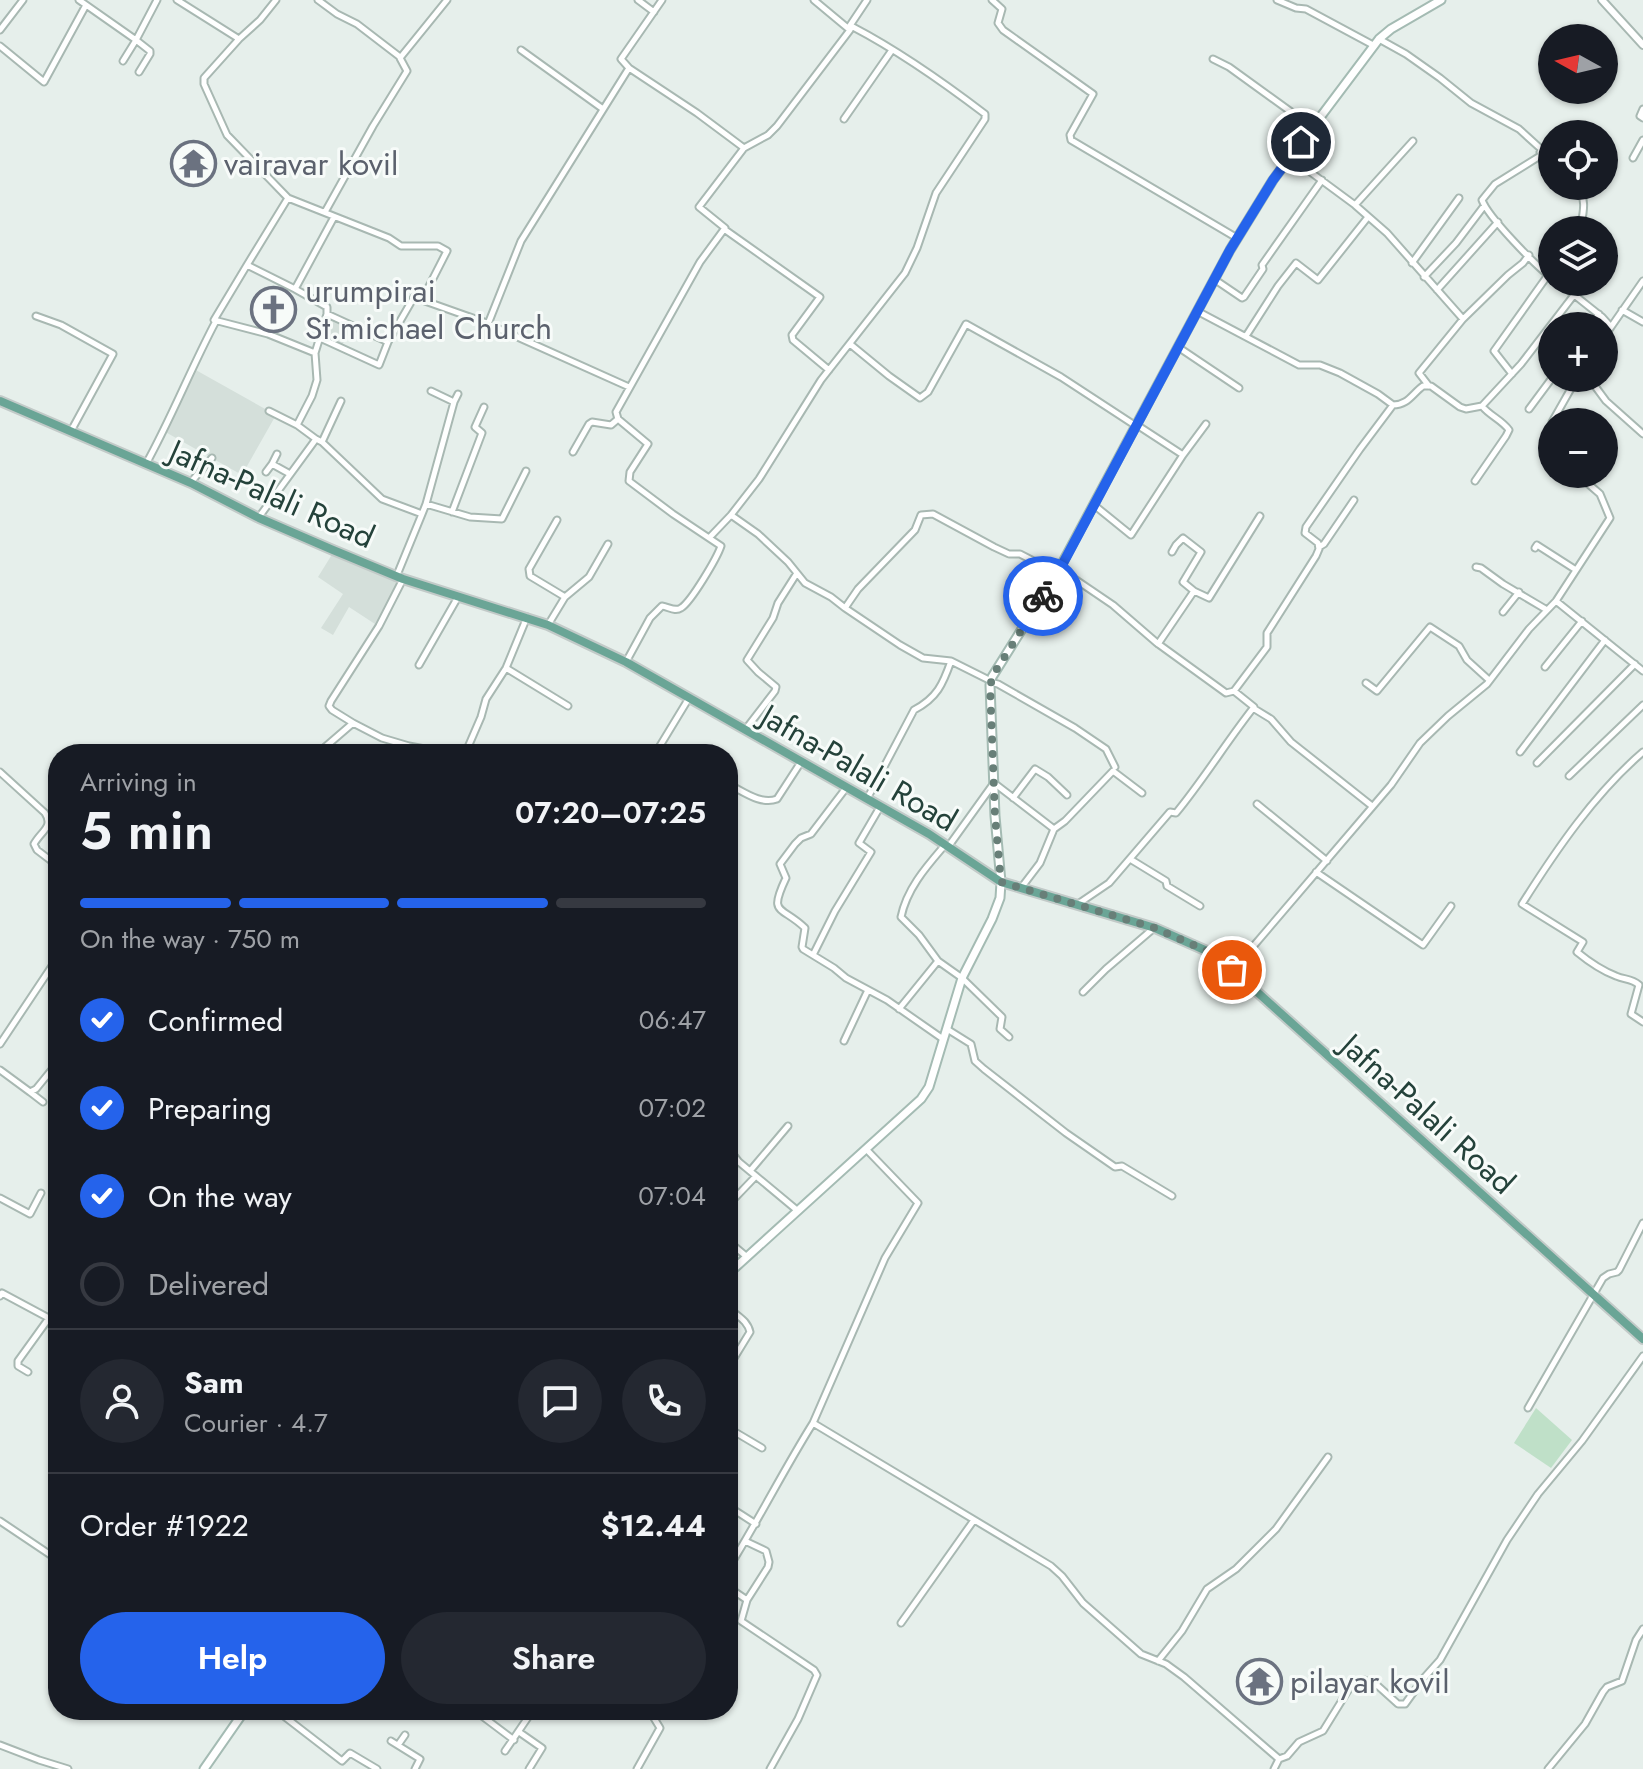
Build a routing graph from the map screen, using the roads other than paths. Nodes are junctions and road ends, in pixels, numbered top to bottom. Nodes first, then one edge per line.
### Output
1 (23, 0) edge
2 (79, 0) edge
3 (157, 0) edge
4 (177, 0) edge
5 (276, 0) edge
6 (318, 0) edge
7 (447, 0) edge
8 (638, 0) edge
9 (662, 0) edge
10 (814, 0) edge
11 (867, 0) edge
12 (992, 0) edge
13 (1277, 0) edge
14 (1441, 0) edge
15 (1602, 0) edge
16 (86, 5) junction
17 (654, 12) junction
18 (848, 28) junction
19 (0, 30) edge
20 (239, 39) junction
21 (136, 40) junction
22 (1376, 42) junction
23 (1643, 45) edge
24 (0, 46) edge
25 (521, 50) dead end
26 (892, 50) junction
27 (400, 57) junction
28 (1213, 59) dead end
29 (123, 61) dead end
30 (629, 68) junction
31 (139, 72) dead end
32 (603, 109) junction
33 (1643, 109) edge
34 (1643, 118) edge
35 (844, 119) dead end
36 (1312, 127) junction
37 (1643, 140) edge
38 (1413, 141) dead end
39 (1538, 146) edge
40 (744, 148) junction
41 (1290, 157) junction
42 (1538, 157) edge
43 (1633, 158) dead end
44 (1322, 180) junction
45 (288, 198) junction
46 (1459, 198) dead end
47 (1355, 205) junction
48 (1484, 206) junction
49 (325, 212) junction
50 (334, 217) junction
51 (1368, 217) junction
52 (1498, 222) junction
53 (724, 229) junction
54 (1237, 238) junction
55 (1529, 255) junction
56 (1412, 263) junction
57 (1538, 264) edge
58 (247, 265) junction
59 (1424, 277) junction
60 (1214, 279) junction
61 (1643, 281) edge
62 (295, 289) junction
63 (1437, 291) junction
64 (1538, 292) edge
65 (1573, 296) edge
66 (1575, 296) edge
67 (422, 300) junction
68 (1622, 310) junction
69 (1197, 311) junction
70 (1596, 312) edge
71 (327, 314) junction
72 (36, 316) dead end
73 (1618, 316) edge
74 (1463, 319) junction
75 (216, 321) junction
76 (1643, 322) edge
77 (488, 324) junction
78 (1246, 336) junction
79 (320, 338) junction
80 (388, 342) junction
81 (850, 344) junction
82 (1178, 347) junction
83 (315, 353) junction
84 (829, 370) junction
85 (1512, 374) junction
86 (1429, 386) junction
87 (629, 387) junction
88 (1239, 388) dead end
89 (431, 391) dead end
90 (1542, 392) edge
91 (1599, 392) edge
92 (458, 394) dead end
93 (0, 401) edge
94 (341, 401) dead end
95 (454, 402) junction
96 (1393, 405) junction
97 (1482, 406) junction
98 (484, 407) dead end
99 (1529, 409) dead end
100 (269, 411) dead end
101 (618, 419) junction
102 (1206, 424) dead end
103 (297, 425) junction
104 (1136, 425) junction
105 (71, 431) junction
106 (1643, 434) edge
107 (319, 440) junction
108 (573, 452) dead end
109 (277, 454) dead end
110 (1183, 455) junction
111 (212, 458) dead end
112 (146, 464) junction
113 (272, 464) junction
114 (526, 471) dead end
115 (266, 472) dead end
116 (290, 474) junction
117 (1475, 481) dead end
118 (191, 483) junction
119 (1593, 488) edge
120 (1354, 500) dead end
121 (426, 504) junction
122 (1094, 505) junction
123 (452, 512) junction
124 (422, 514) junction
125 (731, 515) junction
126 (1260, 516) dead end
127 (259, 518) junction
128 (557, 520) dead end
129 (710, 537) junction
130 (608, 544) dead end
131 (1319, 547) junction
132 (1535, 548) dead end
133 (1172, 552) dead end
134 (1476, 567) dead end
135 (1576, 570) junction
136 (1058, 571) junction
137 (797, 573) junction
138 (400, 577) junction
139 (1194, 591) junction
140 (1519, 592) junction
141 (459, 596) junction
142 (565, 597) junction
143 (1556, 601) junction
144 (845, 608) junction
145 (1547, 610) junction
146 (1503, 612) dead end
147 (527, 617) junction
148 (1582, 621) junction
149 (548, 625) junction
150 (1605, 640) junction
151 (1158, 644) junction
152 (951, 661) junction
153 (626, 662) junction
154 (1635, 664) junction
155 (419, 665) dead end
156 (1545, 667) dead end
157 (506, 668) junction
158 (1643, 671) edge
159 (1489, 680) junction
160 (990, 681) junction
161 (1366, 683) dead end
162 (1234, 691) junction
163 (689, 698) junction
164 (1643, 705) edge
165 (568, 706) dead end
166 (1253, 708) junction
167 (353, 723) junction
168 (745, 730) junction
169 (329, 744) edge
170 (402, 744) edge
171 (469, 744) edge
172 (661, 744) edge
173 (1520, 752) dead end
174 (1643, 752) edge
175 (801, 762) junction
176 (1537, 763) dead end
177 (1115, 767) dead end
178 (0, 772) edge
179 (1569, 776) dead end
180 (994, 783) junction
181 (846, 788) junction
182 (738, 789) edge
183 (1142, 793) dead end
184 (1067, 795) dead end
185 (1013, 798) junction
186 (867, 799) junction
187 (1257, 804) dead end
188 (1372, 806) junction
189 (880, 807) junction
190 (48, 817) edge
191 (48, 825) edge
192 (1054, 829) junction
193 (946, 846) junction
194 (48, 858) edge
195 (1130, 859) junction
196 (1327, 861) junction
197 (1316, 872) junction
198 (1001, 882) junction
199 (1021, 888) junction
200 (1077, 905) junction
201 (1200, 906) dead end
202 (1451, 906) dead end
203 (1155, 928) junction
204 (813, 955) junction
205 (938, 961) junction
206 (1232, 970) junction
207 (48, 972) edge
208 (962, 978) junction
209 (868, 990) junction
210 (1083, 992) dead end
211 (899, 1009) junction
212 (1643, 1022) edge
213 (946, 1029) junction
214 (1009, 1037) dead end
215 (943, 1039) junction
216 (844, 1041) dead end
217 (0, 1044) edge
218 (0, 1070) edge
219 (48, 1074) edge
220 (30, 1092) junction
221 (43, 1102) dead end
222 (788, 1126) dead end
223 (866, 1149) junction
224 (738, 1161) edge
225 (750, 1171) junction
226 (756, 1176) junction
227 (41, 1193) dead end
228 (738, 1195) edge
229 (1172, 1196) dead end
230 (0, 1198) edge
231 (798, 1211) junction
232 (1643, 1223) edge
233 (738, 1249) edge
234 (747, 1257) junction
235 (738, 1265) edge
236 (1, 1293) edge
237 (1593, 1296) junction
238 (738, 1314) edge
239 (48, 1317) edge
240 (48, 1319) edge
241 (1643, 1339) edge
242 (738, 1353) edge
243 (1643, 1356) edge
244 (28, 1372) dead end
245 (1528, 1408) dead end
246 (813, 1423) junction
247 (738, 1434) edge
248 (762, 1448) dead end
249 (1328, 1457) dead end
250 (738, 1512) edge
251 (974, 1520) junction
252 (0, 1521) edge
253 (756, 1524) junction
254 (745, 1541) junction
255 (48, 1553) edge
256 (738, 1553) edge
257 (738, 1594) edge
258 (747, 1600) junction
259 (901, 1623) dead end
260 (1643, 1629) edge
261 (1158, 1661) junction
262 (238, 1720) edge
263 (289, 1720) edge
264 (487, 1720) edge
265 (527, 1720) edge
266 (655, 1720) edge
267 (519, 1732) junction
268 (405, 1735) dead end
269 (514, 1740) junction
270 (391, 1741) dead end
271 (0, 1745) edge
272 (398, 1745) junction
273 (505, 1751) dead end
274 (1279, 1759) junction
275 (68, 1769) edge
276 (204, 1769) edge
277 (377, 1769) edge
278 (415, 1769) edge
279 (529, 1769) edge
280 (637, 1769) edge
281 (770, 1769) edge
282 (1274, 1769) edge
283 (1548, 1769) edge

1 - 19 street
2 - 16 street
3 - 21 street
4 - 20 street
5 - 20 street
6 - 27 street
7 - 27 street
8 - 17 street
9 - 17 street
10 - 18 street
11 - 18 street
12 - 54 street
13 - 22 street
14 - 22 main road
15 - 23 street
16 - 21 street
16 - 24 street
17 - 30 street
18 - 26 street
18 - 40 street
20 - 45 street
21 - 29 street
21 - 31 street
22 - 36 main road
22 - 39 street
25 - 32 street
26 - 35 street
26 - 81 street
27 - 49 street
28 - 36 street
30 - 32 street
30 - 40 street
32 - 77 street
33 - 34 street
36 - 41 main road
37 - 43 street
38 - 47 street
40 - 53 street
41 - 44 street
41 - 54 main road
42 - 48 street
44 - 47 street
44 - 60 street
45 - 49 street
45 - 58 street
46 - 56 street
47 - 51 street
48 - 52 street
48 - 59 street
49 - 50 street
50 - 62 street
50 - 67 street
51 - 56 street
51 - 78 street
52 - 55 street
52 - 63 street
53 - 84 street
53 - 87 street
54 - 60 main road
55 - 57 street
55 - 74 street
56 - 59 street
58 - 62 street
58 - 75 street
59 - 63 street
60 - 69 main road
61 - 68 street
62 - 71 street
63 - 74 street
64 - 85 street
65 - 85 street
66 - 70 street
67 - 77 street
67 - 80 street
68 - 73 street
68 - 76 street
69 - 78 street
69 - 82 main road
71 - 79 street
71 - 80 street
72 - 105 street
74 - 86 street
75 - 83 street
75 - 112 street
77 - 87 street
78 - 96 street
79 - 80 street
79 - 83 street
81 - 84 street
81 - 104 street
82 - 88 street
82 - 104 main road
83 - 103 street
84 - 125 street
85 - 97 street
86 - 96 street
86 - 97 street
87 - 101 street
89 - 95 street
90 - 99 street
91 - 106 street
92 - 95 street
93 - 105 main road, Jafna-Palali Road
94 - 107 street
95 - 121 street
96 - 131 street
97 - 117 street
98 - 123 street
100 - 103 street
101 - 108 street
101 - 129 street
102 - 110 street
103 - 107 street
104 - 110 street
104 - 122 main road
105 - 112 main road, Jafna-Palali Road
107 - 116 street
107 - 124 street
109 - 113 street
110 - 122 street
111 - 118 street
112 - 118 main road, Jafna-Palali Road
113 - 115 street
113 - 116 street
114 - 123 street
116 - 127 street
118 - 127 main road, Jafna-Palali Road
119 - 135 street
120 - 131 street
121 - 123 street
121 - 124 street
122 - 136 main road
124 - 138 street
125 - 129 street
125 - 137 street
126 - 139 street
127 - 138 main road, Jafna-Palali Road
128 - 142 street
129 - 153 street
130 - 142 street
131 - 162 street
132 - 135 street
133 - 139 street
134 - 140 street
135 - 143 street
136 - 144 street
136 - 151 street
136 - 160 main road
137 - 144 street
137 - 168 street
138 - 141 main road, Jafna-Palali Road
138 - 167 street
139 - 151 street
140 - 145 street
140 - 146 street
141 - 147 main road, Jafna-Palali Road
141 - 155 street
142 - 149 street
143 - 145 street
143 - 148 street
144 - 152 street
145 - 159 street
147 - 149 main road, Jafna-Palali Road
147 - 157 street
148 - 150 street
148 - 156 street
149 - 153 main road, Jafna-Palali Road
150 - 154 street
150 - 173 street
151 - 162 street
152 - 160 street
152 - 186 street
153 - 163 main road, Jafna-Palali Road
154 - 158 street
154 - 176 street
157 - 165 street
157 - 171 street
159 - 161 street
159 - 188 street
160 - 177 street
160 - 180 main road
162 - 166 street
163 - 168 main road, Jafna-Palali Road
163 - 172 street
164 - 179 street
166 - 188 street
166 - 195 street
167 - 169 street
167 - 170 street
168 - 175 main road, Jafna-Palali Road
174 - 212 street
175 - 181 main road, Jafna-Palali Road
175 - 182 street
178 - 190 street
180 - 185 street
180 - 193 street
180 - 198 main road
181 - 186 main road, Jafna-Palali Road
181 - 204 street
183 - 192 street
184 - 185 street
185 - 192 street
186 - 189 main road, Jafna-Palali Road
187 - 196 street
188 - 196 street
189 - 193 main road, Jafna-Palali Road
189 - 204 street
191 - 194 street
192 - 199 street
193 - 198 main road, Jafna-Palali Road
193 - 205 street
195 - 200 street
195 - 201 street
196 - 197 street
197 - 202 street
197 - 206 street
198 - 199 main road, Jafna-Palali Road
198 - 208 main road
199 - 200 main road, Jafna-Palali Road
200 - 203 main road, Jafna-Palali Road
203 - 206 main road, Jafna-Palali Road
203 - 210 street
204 - 209 street
205 - 208 street
205 - 211 street
206 - 237 main road, Jafna-Palali Road
207 - 217 street
208 - 213 main road
208 - 214 street
209 - 211 street
209 - 216 street
211 - 215 street
213 - 215 main road
213 - 229 street
215 - 223 main road
218 - 220 street
219 - 220 street
220 - 221 street
222 - 225 street
223 - 231 main road
223 - 246 street
224 - 225 street
225 - 226 street
226 - 228 street
226 - 231 street
227 - 230 street
231 - 234 main road
232 - 237 street
233 - 234 street
234 - 235 main road
236 - 239 street
237 - 241 main road, Jafna-Palali Road
237 - 245 street
238 - 242 street
240 - 244 street
243 - 274 street
246 - 251 street
246 - 253 street
247 - 248 street
249 - 261 street
250 - 253 street
251 - 259 street
251 - 261 street
252 - 255 street
253 - 254 street
254 - 256 street
254 - 258 street
257 - 258 street
258 - 281 street
260 - 283 street
261 - 274 street
262 - 276 main road
263 - 277 street
264 - 269 street
265 - 267 street
266 - 280 street
267 - 269 street
267 - 279 street
268 - 272 street
269 - 273 street
270 - 272 street
271 - 275 street
272 - 278 street
274 - 282 street

